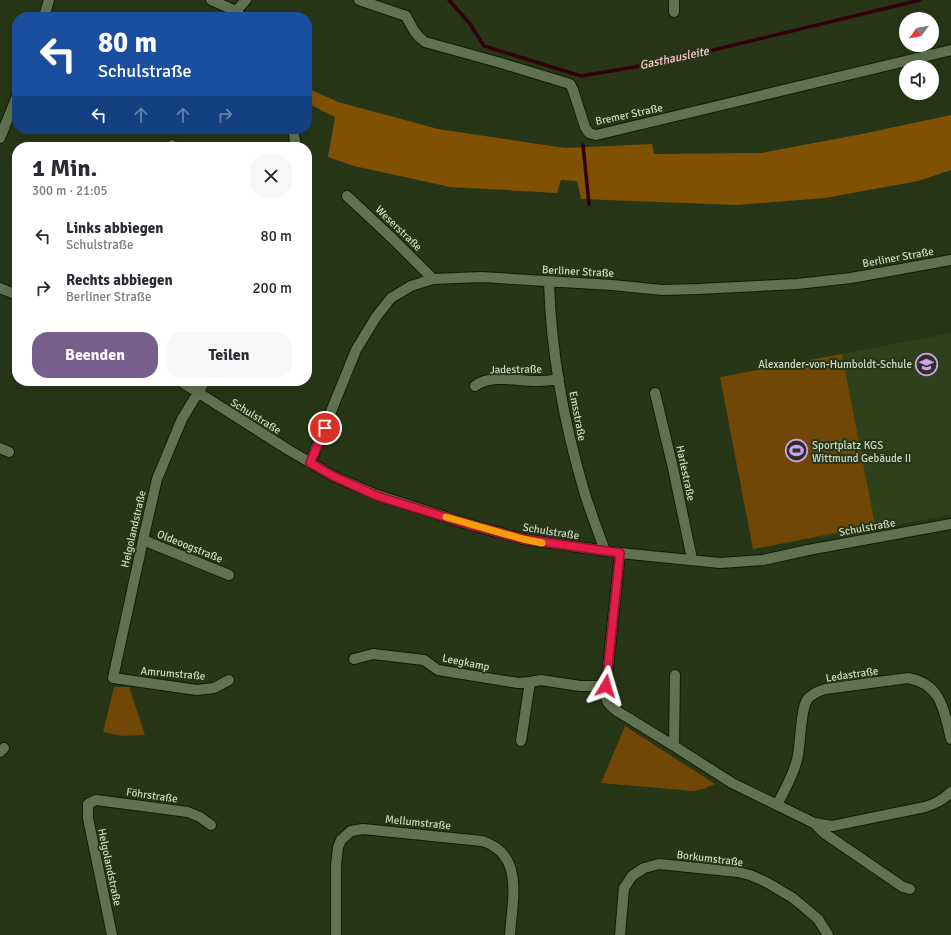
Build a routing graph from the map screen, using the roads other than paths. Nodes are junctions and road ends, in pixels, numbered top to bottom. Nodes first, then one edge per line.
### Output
1 (50, 0) edge
2 (211, 0) edge
3 (246, 0) edge
4 (359, 0) edge
5 (674, 0) edge
6 (46, 12) edge
7 (235, 12) edge
8 (240, 12) edge
9 (674, 12) dead end
10 (951, 50) edge
11 (12, 108) edge
12 (0, 138) edge
13 (347, 196) dead end
14 (951, 260) edge
15 (433, 279) junction
16 (549, 282) junction
17 (0, 288) edge
18 (12, 293) edge
19 (558, 379) junction
20 (188, 386) edge
21 (201, 386) edge
22 (475, 386) dead end
23 (197, 392) junction
24 (655, 393) dead end
25 (310, 463) junction
26 (951, 524) edge
27 (143, 540) junction
28 (605, 551) junction
29 (620, 553) junction
30 (692, 559) junction
31 (229, 575) dead end
32 (354, 659) dead end
33 (675, 675) dead end
34 (113, 678) joint
35 (229, 680) dead end
36 (530, 682) junction
37 (606, 686) junction
38 (951, 739) edge
39 (521, 742) dead end
40 (674, 746) junction
41 (951, 792) edge
42 (88, 804) joint
43 (777, 805) junction
44 (814, 823) junction
45 (211, 825) dead end
46 (910, 889) dead end
47 (112, 935) edge
48 (336, 935) edge
49 (510, 935) edge
50 (620, 935) edge
51 (828, 935) edge

1 - 6 street
2 - 7 street
3 - 8 street
4 - 10 street, Bremer Straße
5 - 9 street
11 - 12 street
13 - 15 street, Weserstraße
14 - 16 street, Berliner Straße
15 - 16 street, Berliner Straße
15 - 25 street, Berliner Straße
16 - 19 street, Emsstraße
17 - 18 street
19 - 22 street, Jadestraße
19 - 28 street, Emsstraße
20 - 23 street, Schulstraße
21 - 23 street, Helgolandstraße
23 - 25 street, Schulstraße
23 - 27 street, Helgolandstraße
24 - 30 street, Harlestraße
25 - 28 street, Schulstraße
26 - 30 street, Schulstraße
27 - 31 street, Oldeoogstraße
27 - 34 street, Helgolandstraße
28 - 29 street, Schulstraße
29 - 30 street, Schulstraße
29 - 37 street
32 - 36 street, Leegkamp
33 - 40 street
34 - 35 street, Amrumstraße
36 - 37 street, Leegkamp
36 - 39 street
37 - 40 street
38 - 43 street, Ledastraße
40 - 43 street
41 - 44 street
42 - 45 street, Föhrstraße
42 - 47 street, Helgolandstraße
43 - 44 street
44 - 46 street
48 - 49 street, Mellumstraße
50 - 51 street, Borkumstraße

